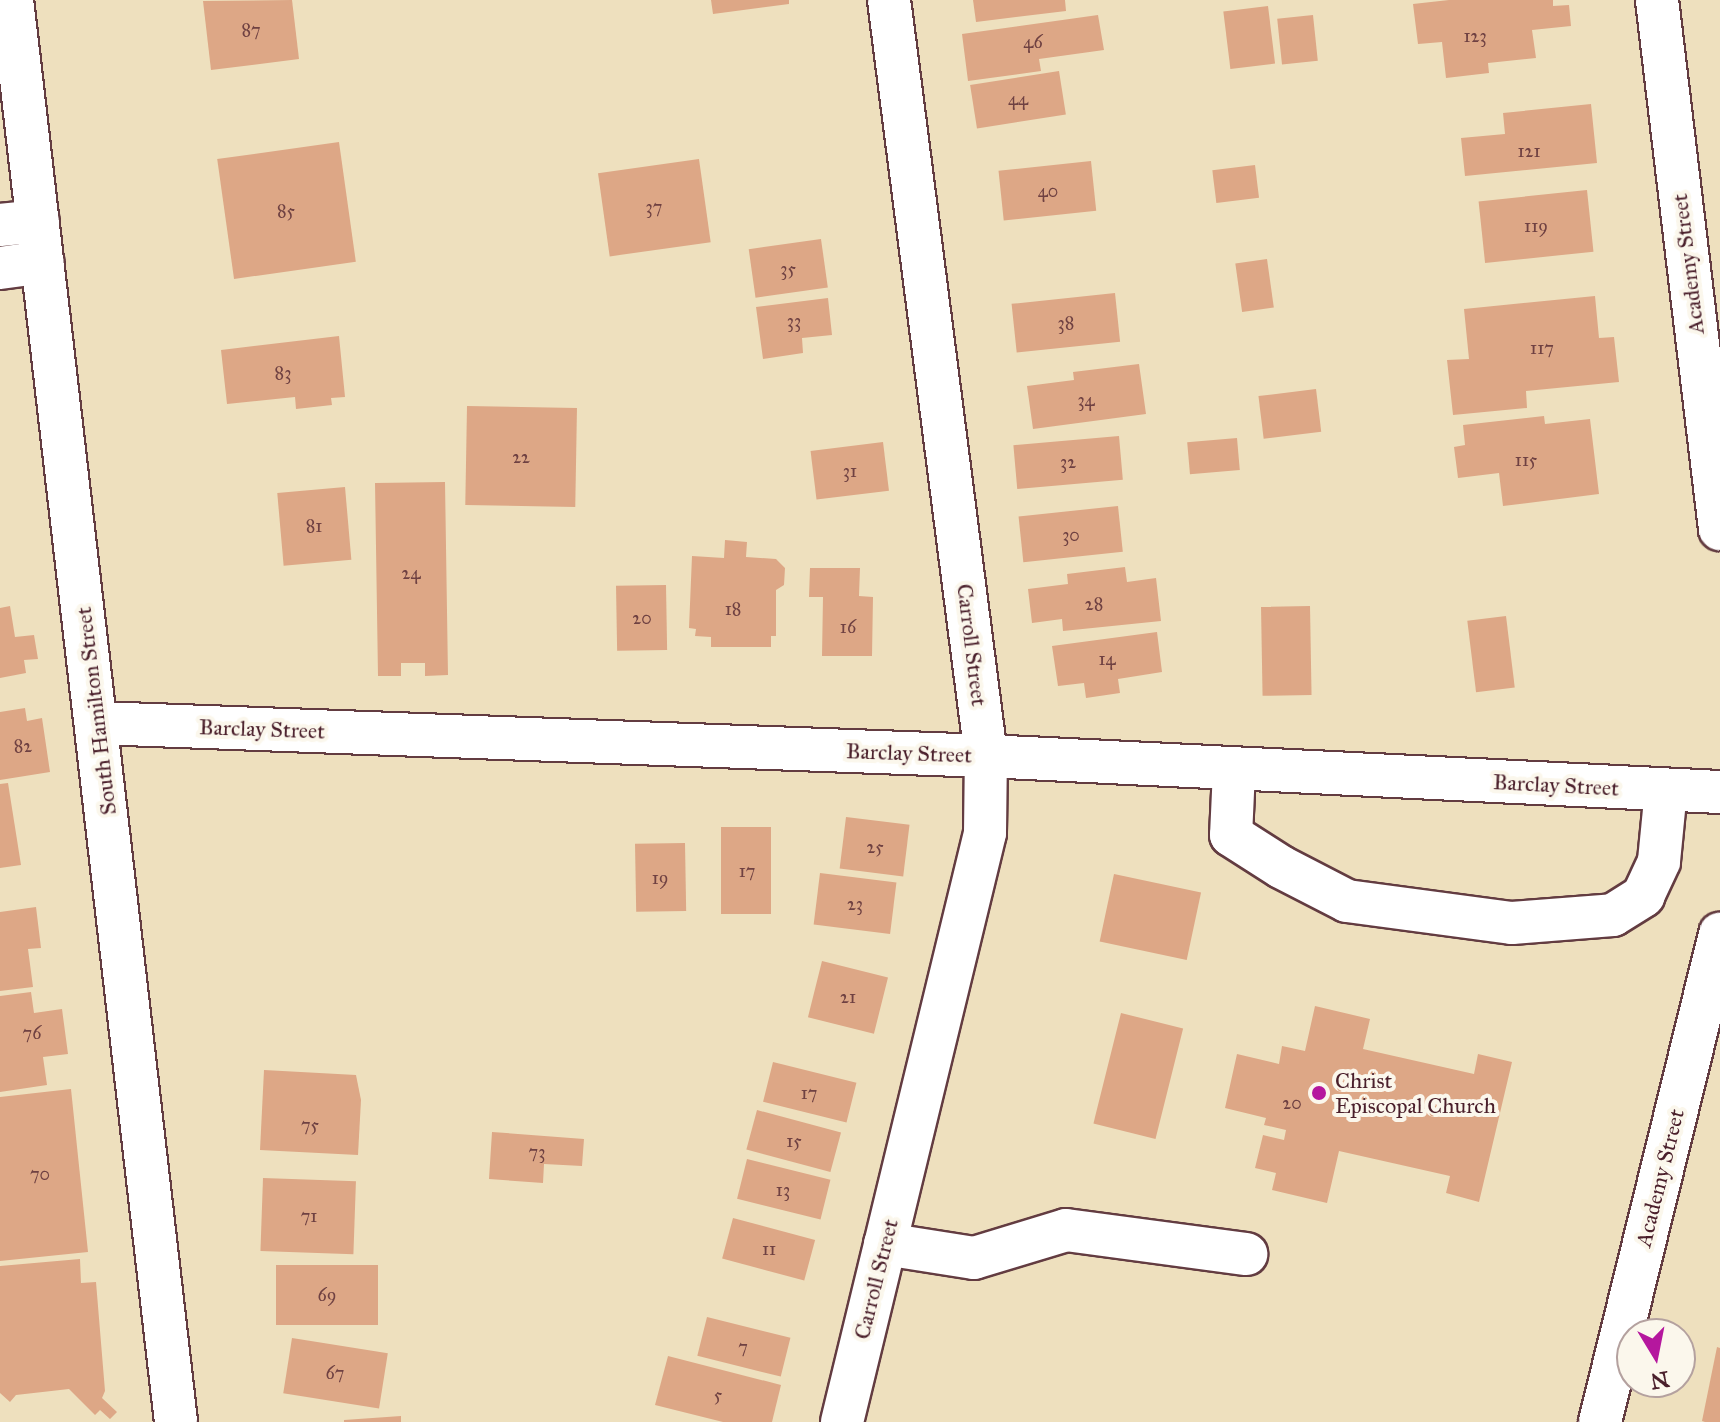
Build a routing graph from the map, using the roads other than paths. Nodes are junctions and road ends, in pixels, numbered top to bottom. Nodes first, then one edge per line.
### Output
1 (12, 0) edge
2 (889, 0) edge
3 (1657, 0) edge
4 (19, 223) edge
5 (43, 262) junction
6 (0, 268) edge
7 (1720, 529) edge
8 (98, 723) junction
9 (986, 756) junction
10 (1234, 770) junction
11 (1666, 790) junction
12 (1720, 792) edge
13 (1720, 934) edge
14 (885, 1244) junction
15 (1246, 1254) dead end
16 (176, 1422) edge
17 (842, 1422) edge
18 (1600, 1422) edge

1 - 4 street, South Hamilton Street
2 - 9 street, Carroll Street
3 - 7 street, Academy Street
4 - 5 street, South Hamilton Street
5 - 6 street
5 - 8 street, South Hamilton Street
8 - 9 street, Barclay Street
8 - 16 street, South Hamilton Street
9 - 10 street, Barclay Street
9 - 14 street, Carroll Street
10 - 11 street, Barclay Street
10 - 11 street
11 - 12 street, Barclay Street
13 - 18 street, Academy Street
14 - 15 street
14 - 17 street, Carroll Street

